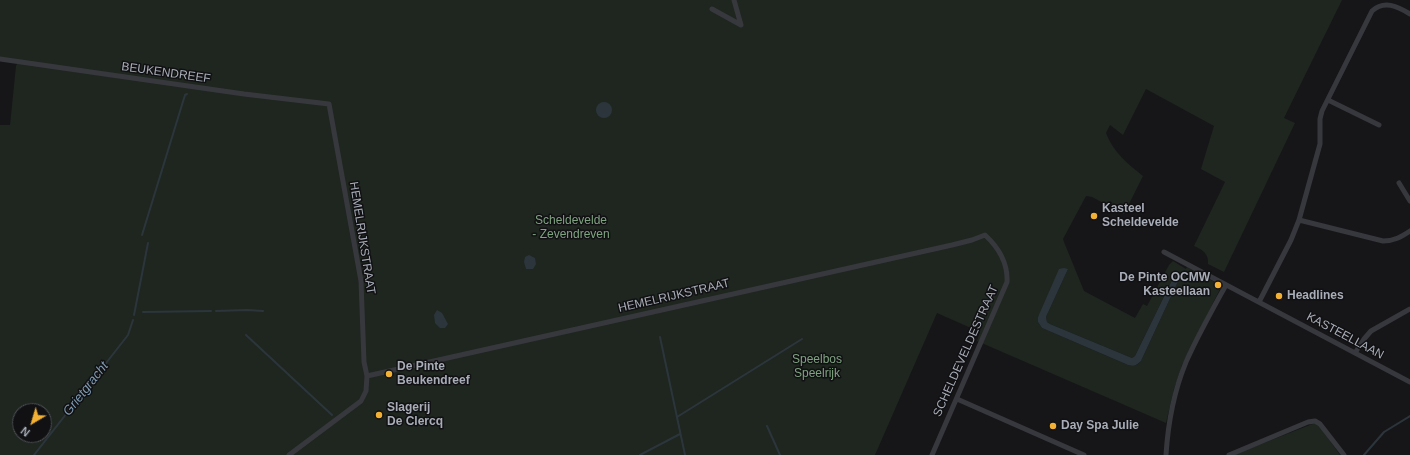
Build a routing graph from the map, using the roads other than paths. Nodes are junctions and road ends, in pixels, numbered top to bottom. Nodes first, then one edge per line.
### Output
1 (734, 0) edge
2 (712, 9) dead end
3 (1410, 14) edge
4 (0, 59) edge
5 (1328, 100) junction
6 (329, 104) joint
7 (1379, 125) dead end
8 (1399, 183) dead end
9 (1410, 201) edge
10 (1299, 220) junction
11 (1410, 231) edge
12 (985, 235) joint
13 (1164, 252) dead end
14 (1226, 285) junction
15 (1259, 302) junction
16 (1410, 309) edge
17 (1355, 353) junction
18 (367, 376) junction
19 (1410, 382) edge
20 (956, 399) junction
21 (289, 455) edge
22 (932, 455) edge
23 (1084, 455) edge
24 (1166, 455) edge
25 (1229, 455) edge
26 (1344, 455) edge

1 - 2 street
3 - 5 street
4 - 6 street, BEUKENDREEF
5 - 7 street
5 - 10 street
6 - 18 street, HEMELRIJKSTRAAT
8 - 9 street
10 - 11 street
10 - 15 street
12 - 18 street, HEMELRIJKSTRAAT
12 - 20 street, SCHELDEVELDESTRAAT
13 - 14 street, KASTEELLAAN
14 - 15 street, KASTEELLAAN
14 - 24 street
15 - 17 street, KASTEELLAAN
16 - 17 street
17 - 19 street, KASTEELLAAN
18 - 21 street, HEMELRIJKSTRAAT
20 - 22 street, SCHELDEVELDESTRAAT
20 - 23 street
25 - 26 street

